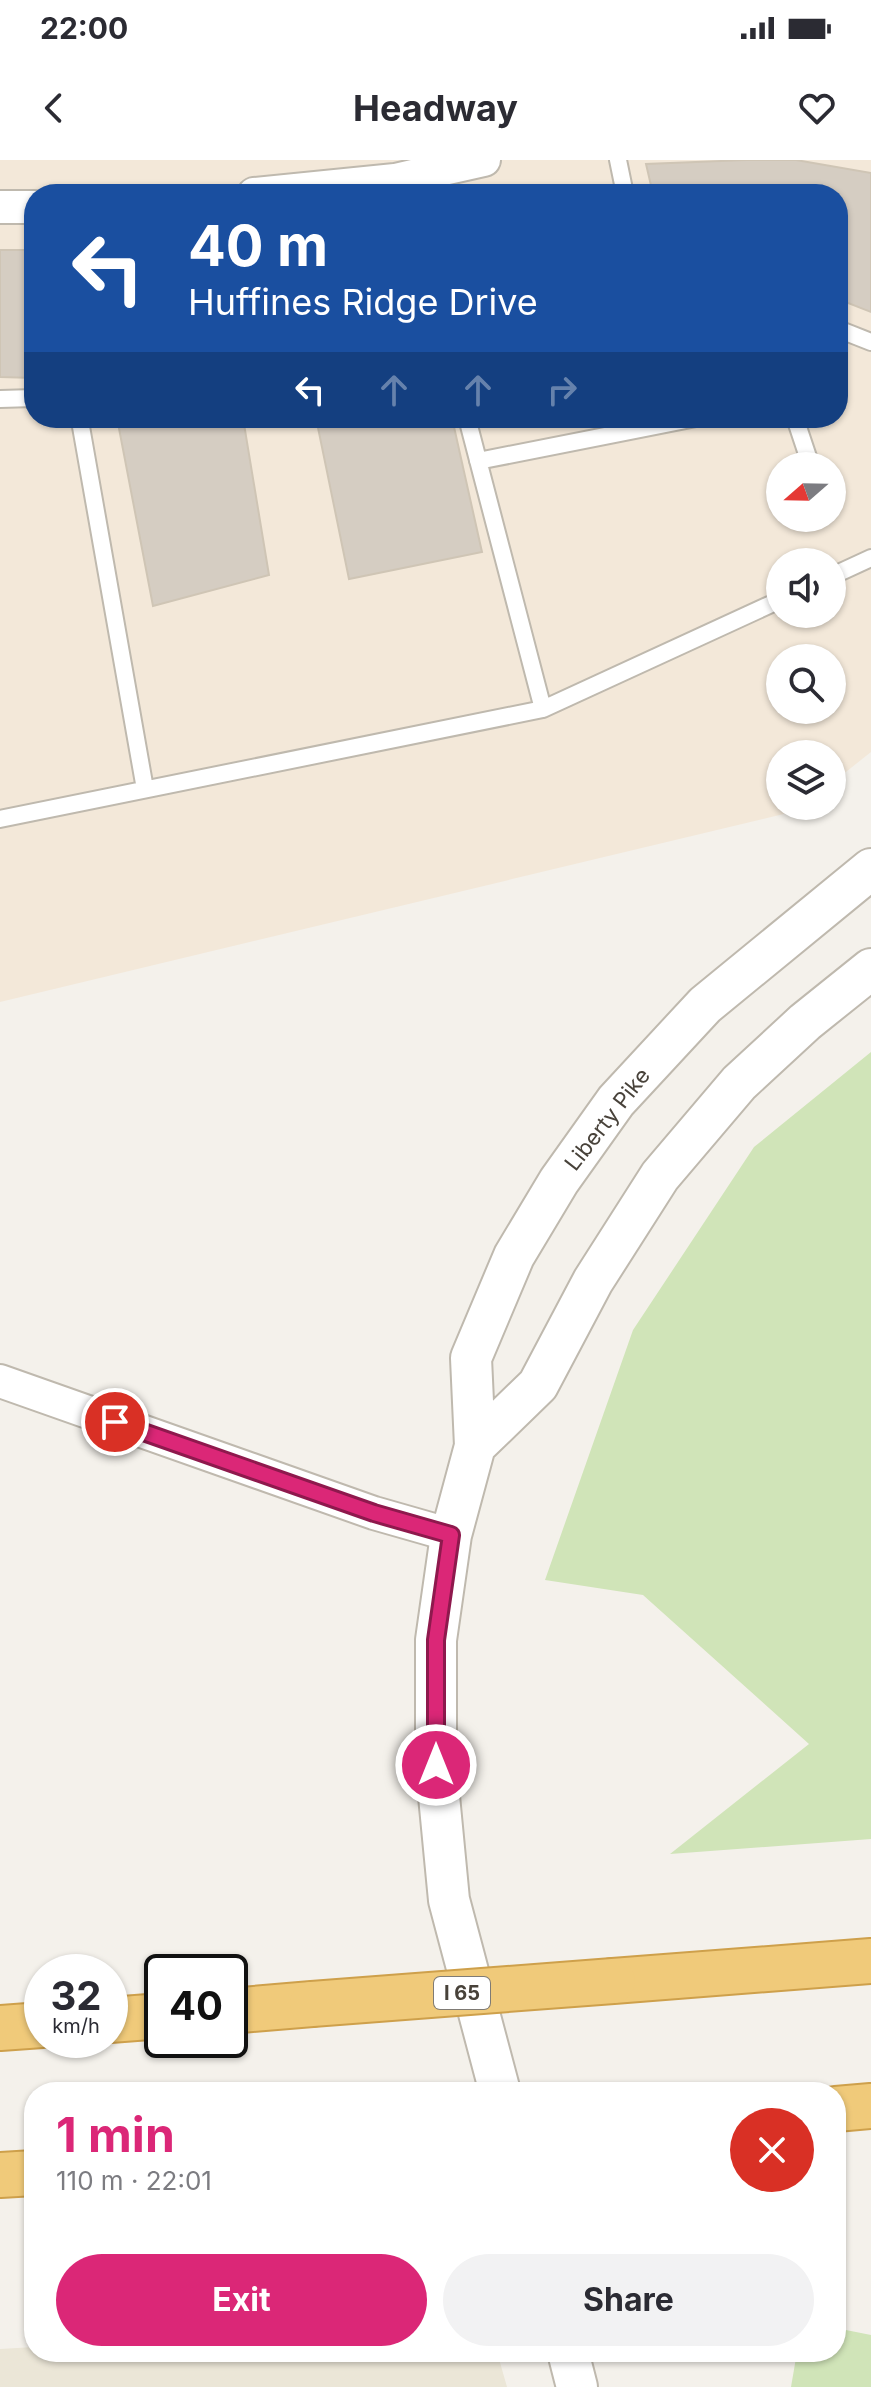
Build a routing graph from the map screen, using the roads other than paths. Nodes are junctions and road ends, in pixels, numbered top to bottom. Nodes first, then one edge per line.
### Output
1 (484, 160) edge
2 (618, 160) edge
3 (355, 184) edge
4 (623, 184) edge
5 (0, 207) edge
6 (24, 207) edge
7 (848, 333) edge
8 (871, 342) edge
9 (24, 398) edge
10 (0, 399) edge
11 (81, 428) edge
12 (470, 428) edge
13 (645, 428) edge
14 (798, 428) edge
15 (806, 452) edge
16 (478, 461) junction
17 (871, 558) edge
18 (846, 570) edge
19 (766, 606) edge
20 (543, 709) junction
21 (145, 789) junction
22 (0, 819) edge
23 (871, 869) edge
24 (871, 969) edge
25 (0, 1381) edge
26 (475, 1446) junction
27 (451, 1535) junction
28 (871, 1961) edge
29 (248, 2009) edge
30 (24, 2026) edge
31 (0, 2028) edge
32 (497, 2082) edge
33 (871, 2106) edge
34 (846, 2108) edge
35 (24, 2174) edge
36 (0, 2175) edge
37 (571, 2362) edge
38 (577, 2387) edge

1 - 3 street
2 - 4 lane
5 - 6 street
7 - 8 lane
9 - 10 lane
11 - 21 lane
12 - 16 lane
13 - 16 lane
14 - 15 lane
16 - 20 lane
17 - 18 lane
19 - 20 lane
20 - 21 lane
21 - 22 lane
23 - 26 street, Liberty Pike
24 - 26 street
25 - 27 street
26 - 27 street, Liberty Pike
27 - 32 street, Liberty Pike
28 - 29 highway, I 65, bridge
30 - 31 highway
33 - 34 highway
35 - 36 highway
37 - 38 street

